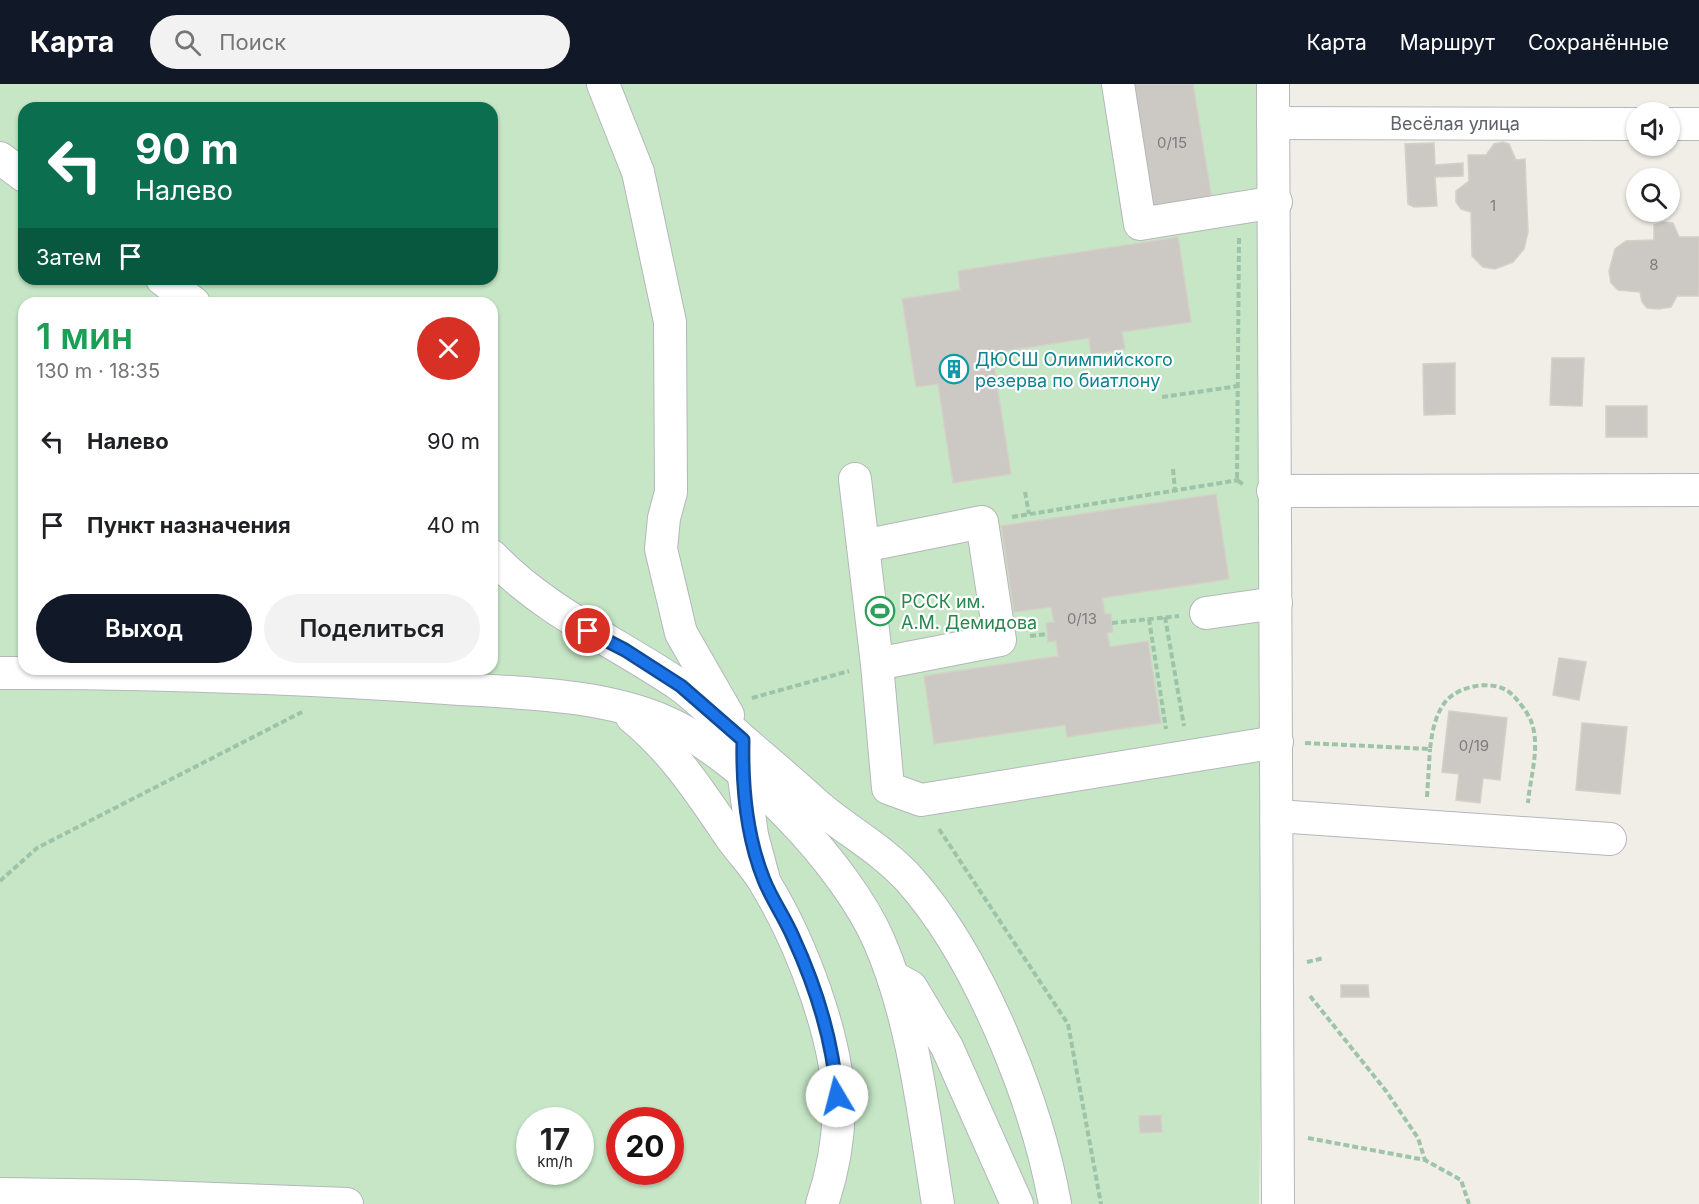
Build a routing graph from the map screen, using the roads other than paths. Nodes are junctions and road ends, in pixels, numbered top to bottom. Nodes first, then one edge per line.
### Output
1 (603, 84) edge
2 (1118, 84) edge
3 (1273, 84) edge
4 (1273, 123) junction
5 (1626, 124) edge
6 (1680, 124) edge
7 (1699, 124) edge
8 (0, 158) edge
9 (18, 172) edge
10 (1276, 202) junction
11 (170, 285) edge
12 (187, 297) edge
13 (855, 479) dead end
14 (1274, 482) junction
15 (1699, 490) edge
16 (863, 546) junction
17 (498, 562) edge
18 (1276, 603) junction
19 (1206, 613) road end
20 (877, 664) junction
21 (0, 673) edge
22 (18, 673) edge
23 (188, 675) edge
24 (617, 705) junction
25 (743, 740) junction
26 (1277, 742) junction
27 (742, 774) junction
28 (800, 808) junction
29 (1277, 816) junction
30 (1610, 839) dead end
31 (764, 880) junction
32 (892, 976) junction
33 (0, 1194) edge
34 (347, 1204) edge
35 (822, 1204) edge
36 (938, 1204) edge
37 (1017, 1204) edge
38 (1055, 1204) edge
39 (1278, 1204) edge

1 - 25 street
2 - 10 street
3 - 4 street
4 - 5 street, Весёлая улица
4 - 10 street
6 - 7 street
8 - 9 street
10 - 14 street
11 - 12 street
13 - 16 street
14 - 15 street
14 - 18 street
16 - 20 street
16 - 20 street
17 - 25 street
18 - 19 street
18 - 26 street
20 - 26 street
21 - 22 street
23 - 24 street
24 - 27 street
24 - 31 street
25 - 27 street
25 - 28 street
26 - 29 street
27 - 28 street
27 - 31 street
28 - 32 street
28 - 38 street
29 - 30 street
29 - 39 street
31 - 35 street
32 - 36 street
32 - 37 street
33 - 34 street

